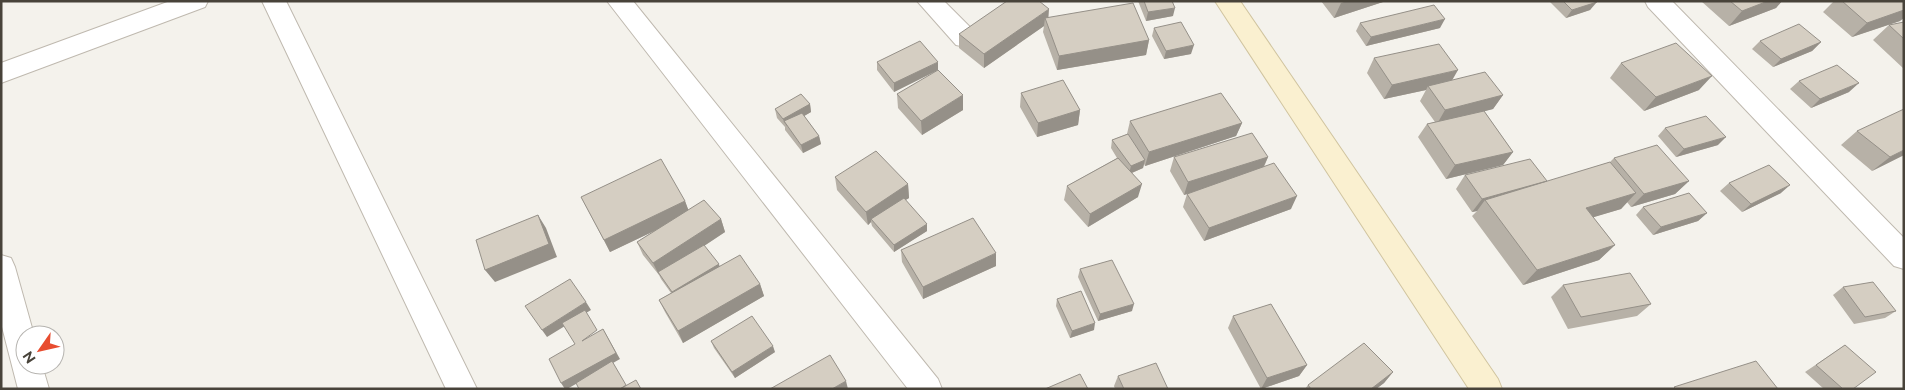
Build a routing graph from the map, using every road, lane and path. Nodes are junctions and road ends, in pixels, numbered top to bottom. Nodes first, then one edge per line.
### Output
1 (196, 1) edge
2 (274, 1) edge
3 (619, 1) edge
4 (929, 1) edge
5 (1227, 1) edge
6 (1657, 1) edge
7 (965, 38) edge
8 (1, 73) edge
9 (1900, 247) edge
10 (1, 267) edge
11 (17, 325) edge
12 (30, 375) edge
13 (34, 389) edge
14 (462, 389) edge
15 (926, 389) edge
16 (1487, 389) edge

1 - 8 street
2 - 14 street
3 - 15 street
4 - 7 street
5 - 16 main road
6 - 9 street
10 - 11 street
12 - 13 street

